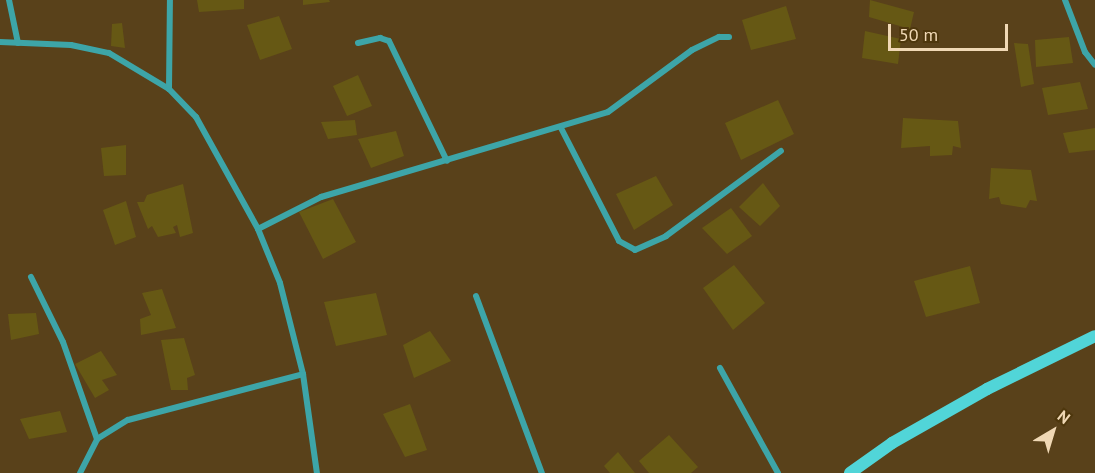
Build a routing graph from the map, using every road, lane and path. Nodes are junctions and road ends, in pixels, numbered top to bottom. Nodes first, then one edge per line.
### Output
1 (9, 0) edge
2 (170, 0) edge
3 (1065, 0) edge
4 (729, 37) dead end
5 (0, 42) edge
6 (18, 43) junction
7 (358, 43) dead end
8 (1095, 65) edge
9 (169, 89) junction
10 (561, 128) junction
11 (781, 151) dead end
12 (447, 160) junction
13 (258, 229) junction
14 (31, 277) dead end
15 (476, 296) dead end
16 (1095, 336) edge
17 (720, 368) dead end
18 (303, 374) junction
19 (97, 439) junction
20 (80, 473) edge
21 (317, 473) edge
22 (542, 473) edge
23 (778, 473) edge
24 (850, 473) edge

1 - 6 street
2 - 9 street
3 - 8 street
4 - 10 street
5 - 6 street
6 - 9 street
7 - 12 street
9 - 13 street
10 - 11 street
10 - 12 street
12 - 13 street
13 - 18 street
14 - 19 street
15 - 22 street
16 - 24 main road
17 - 23 street
18 - 19 street
18 - 21 street
19 - 20 street

